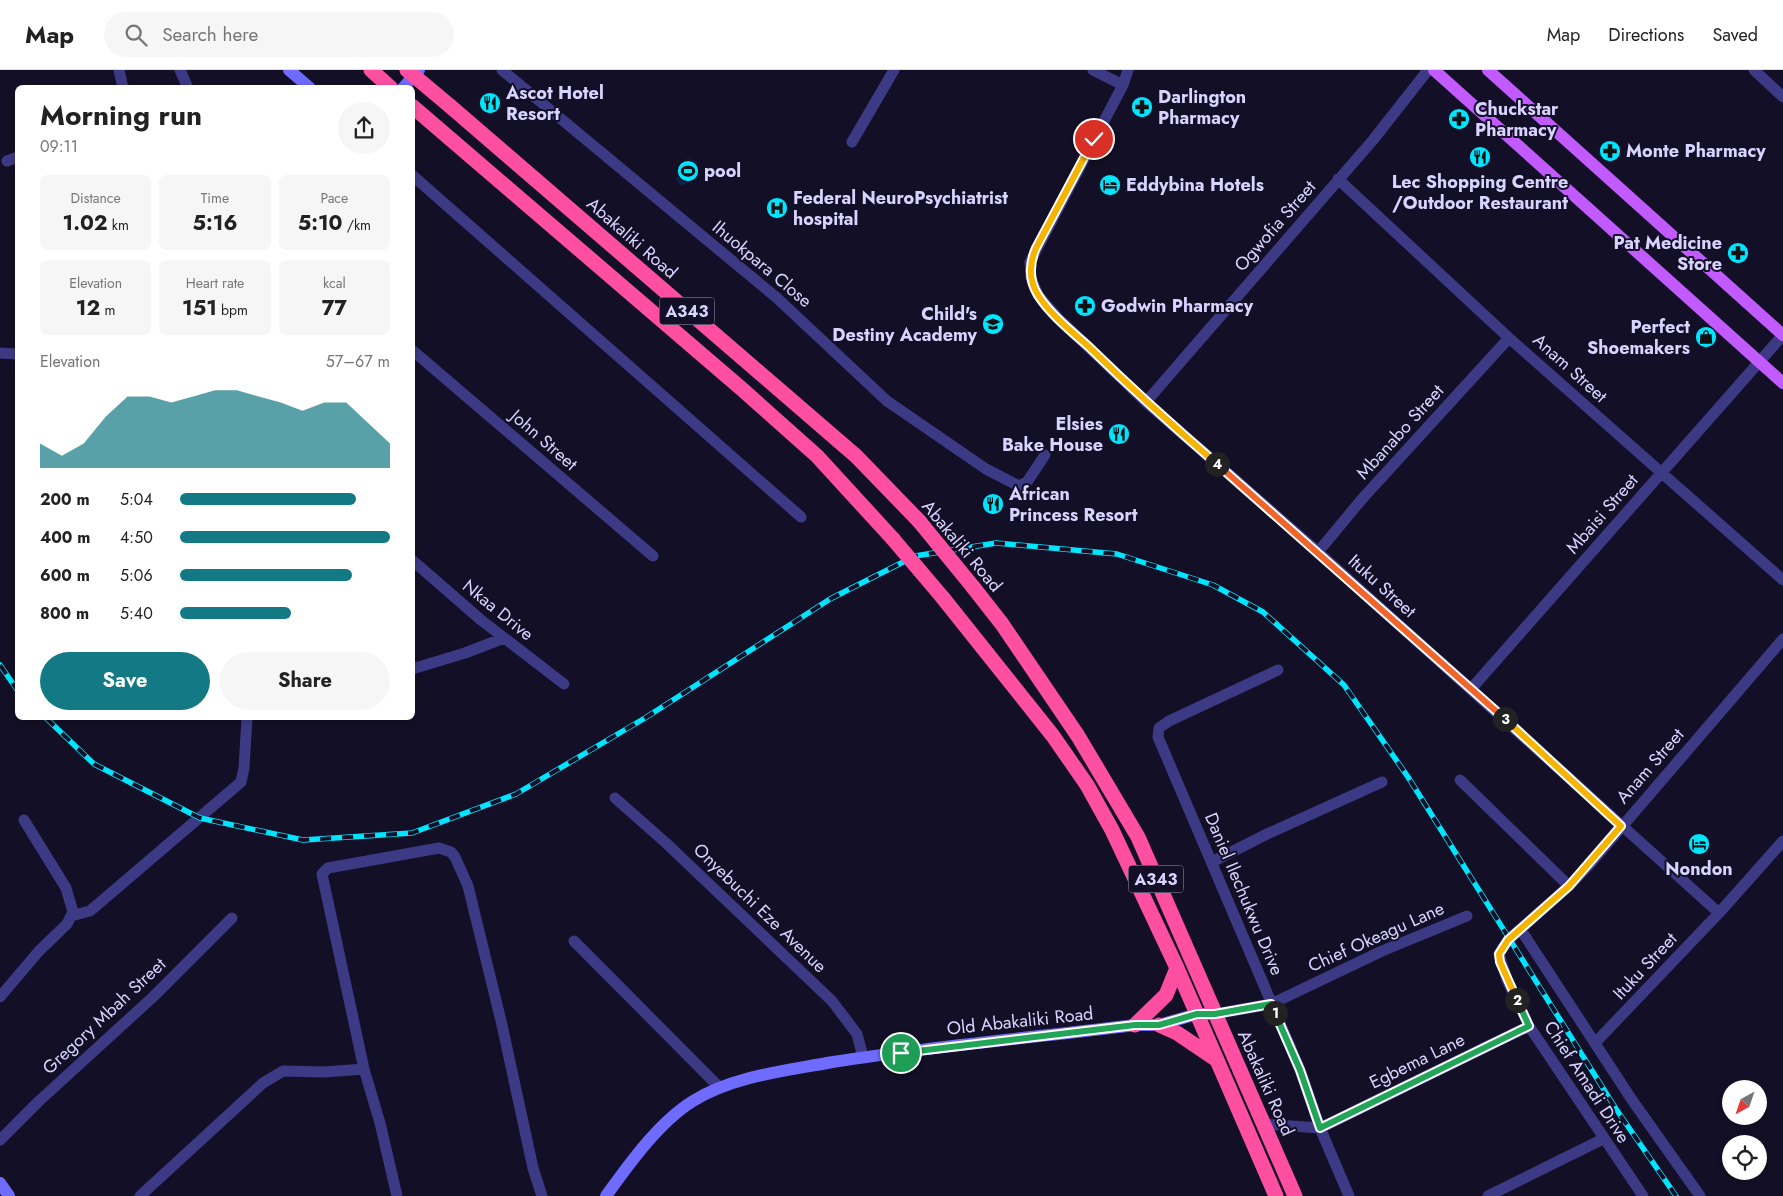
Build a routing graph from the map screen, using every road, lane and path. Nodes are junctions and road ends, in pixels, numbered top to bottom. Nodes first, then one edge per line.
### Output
1 (119, 70) edge
2 (180, 70) edge
3 (289, 70) edge
4 (407, 70) edge
5 (419, 70) edge
6 (502, 70) edge
7 (894, 70) edge
8 (1093, 70) edge
9 (1128, 70) edge
10 (1428, 70) edge
11 (1434, 70) edge
12 (1488, 70) edge
13 (1754, 70) edge
14 (372, 71) edge
15 (122, 85) edge
16 (187, 85) edge
17 (306, 85) edge
18 (388, 85) edge
19 (406, 85) edge
20 (1123, 85) junction
21 (1783, 97) edge
22 (415, 108) edge
23 (852, 142) dead end
24 (415, 178) edge
25 (1338, 179) junction
26 (1783, 335) edge
27 (1510, 338) junction
28 (0, 353) edge
29 (415, 353) edge
30 (15, 354) edge
31 (1760, 362) junction
32 (1783, 383) edge
33 (1146, 402) junction
34 (1045, 455) dead end
35 (1661, 472) junction
36 (801, 516) dead end
37 (1318, 552) junction
38 (653, 556) dead end
39 (415, 563) edge
40 (1783, 580) edge
41 (504, 638) junction
42 (1783, 639) edge
43 (415, 668) edge
44 (1278, 670) dead end
45 (564, 684) dead end
46 (1471, 689) junction
47 (246, 720) edge
48 (1460, 780) dead end
49 (1382, 782) dead end
50 (615, 798) dead end
51 (24, 820) dead end
52 (1621, 826) junction
53 (1783, 841) edge
54 (1212, 862) junction
55 (1569, 886) junction
56 (1719, 913) junction
57 (71, 916) junction
58 (1468, 916) dead end
59 (232, 918) dead end
60 (1521, 930) junction
61 (574, 941) dead end
62 (1499, 954) joint
63 (1176, 968) junction
64 (0, 997) edge
65 (1271, 1004) junction
66 (1197, 1014) junction
67 (1215, 1014) junction
68 (1135, 1025) junction
69 (1159, 1025) junction
70 (1529, 1026) junction
71 (1596, 1043) junction
72 (863, 1057) junction
73 (1218, 1061) junction
74 (364, 1068) junction
75 (720, 1088) junction
76 (1263, 1124) junction
77 (1320, 1128) junction
78 (1603, 1139) junction
79 (0, 1140) edge
80 (0, 1183) edge
81 (9, 1196) edge
82 (140, 1196) edge
83 (397, 1196) edge
84 (542, 1196) edge
85 (606, 1196) edge
86 (1276, 1196) edge
87 (1295, 1196) edge
88 (1349, 1196) edge
89 (1488, 1196) edge
90 (1643, 1196) edge
91 (1700, 1196) edge

1 - 15 street
2 - 16 street
3 - 17 main road
4 - 67 highway, Abakaliki Road / A343, bridge
5 - 19 main road
6 - 34 street, Ihuokpara Close
7 - 23 street
8 - 20 street
9 - 20 street
10 - 25 street, Ogwofia Street
11 - 31 main road
12 - 26 main road
13 - 21 street
14 - 18 highway
20 - 33 street, Ituku Street
22 - 63 highway, Abakaliki Road / A343, bridge
24 - 36 street
25 - 27 street, Anam Street
25 - 33 street, Ogwofia Street
26 - 31 street, Mbaisi Street
27 - 35 street, Anam Street
27 - 37 street, Mbanabo Street
28 - 30 street
29 - 38 street, John Street
31 - 32 main road
31 - 35 street, Mbaisi Street
33 - 37 street, Ituku Street
35 - 40 street, Anam Street
35 - 46 street, Mbaisi Street
37 - 46 street, Ituku Street
39 - 41 street, Nkaa Drive
41 - 43 street
41 - 45 street, Nkaa Drive
42 - 52 street, Anam Street
44 - 54 street, Daniel Ilechukwu Drive
46 - 52 street, Ituku Street
47 - 57 street
48 - 55 street
49 - 54 street
50 - 72 street, Onyebuchi Eze Avenue
51 - 57 street
52 - 55 street, Anam Street
52 - 56 street, Ituku Street
53 - 56 street, Ituku Street
54 - 65 street, Daniel Ilechukwu Drive
55 - 60 street, Anam Street
56 - 71 street, Ituku Street
57 - 64 street
58 - 65 street, Chief Okeagu Lane
59 - 79 street, Gregory Mbah Street
60 - 62 street, Anam Street
60 - 71 street
61 - 75 street
62 - 70 street, Chief Amadi Drive
63 - 66 highway, Abakaliki Road / A343
63 - 68 highway
65 - 67 street, Chief Okeagu Lane
65 - 77 street, Daniel Ilechukwu Drive
66 - 67 main road, Old Abakaliki Road
66 - 69 main road, Old Abakaliki Road
66 - 73 highway, Abakaliki Road / A343
67 - 76 highway, Abakaliki Road / A343
68 - 69 main road, Old Abakaliki Road
68 - 72 main road, Old Abakaliki Road
69 - 73 highway
70 - 77 street, Egbema Lane
70 - 78 street, Chief Amadi Drive
71 - 91 street
72 - 75 main road, Old Abakaliki Road
73 - 86 highway, Abakaliki Road / A343
74 - 82 street
74 - 83 street
74 - 84 street
75 - 85 main road, Old Abakaliki Road
76 - 77 street
76 - 87 highway, Abakaliki Road / A343
77 - 88 street, Daniel Ilechukwu Drive
78 - 89 street
78 - 90 street, Chief Amadi Drive
80 - 81 main road

